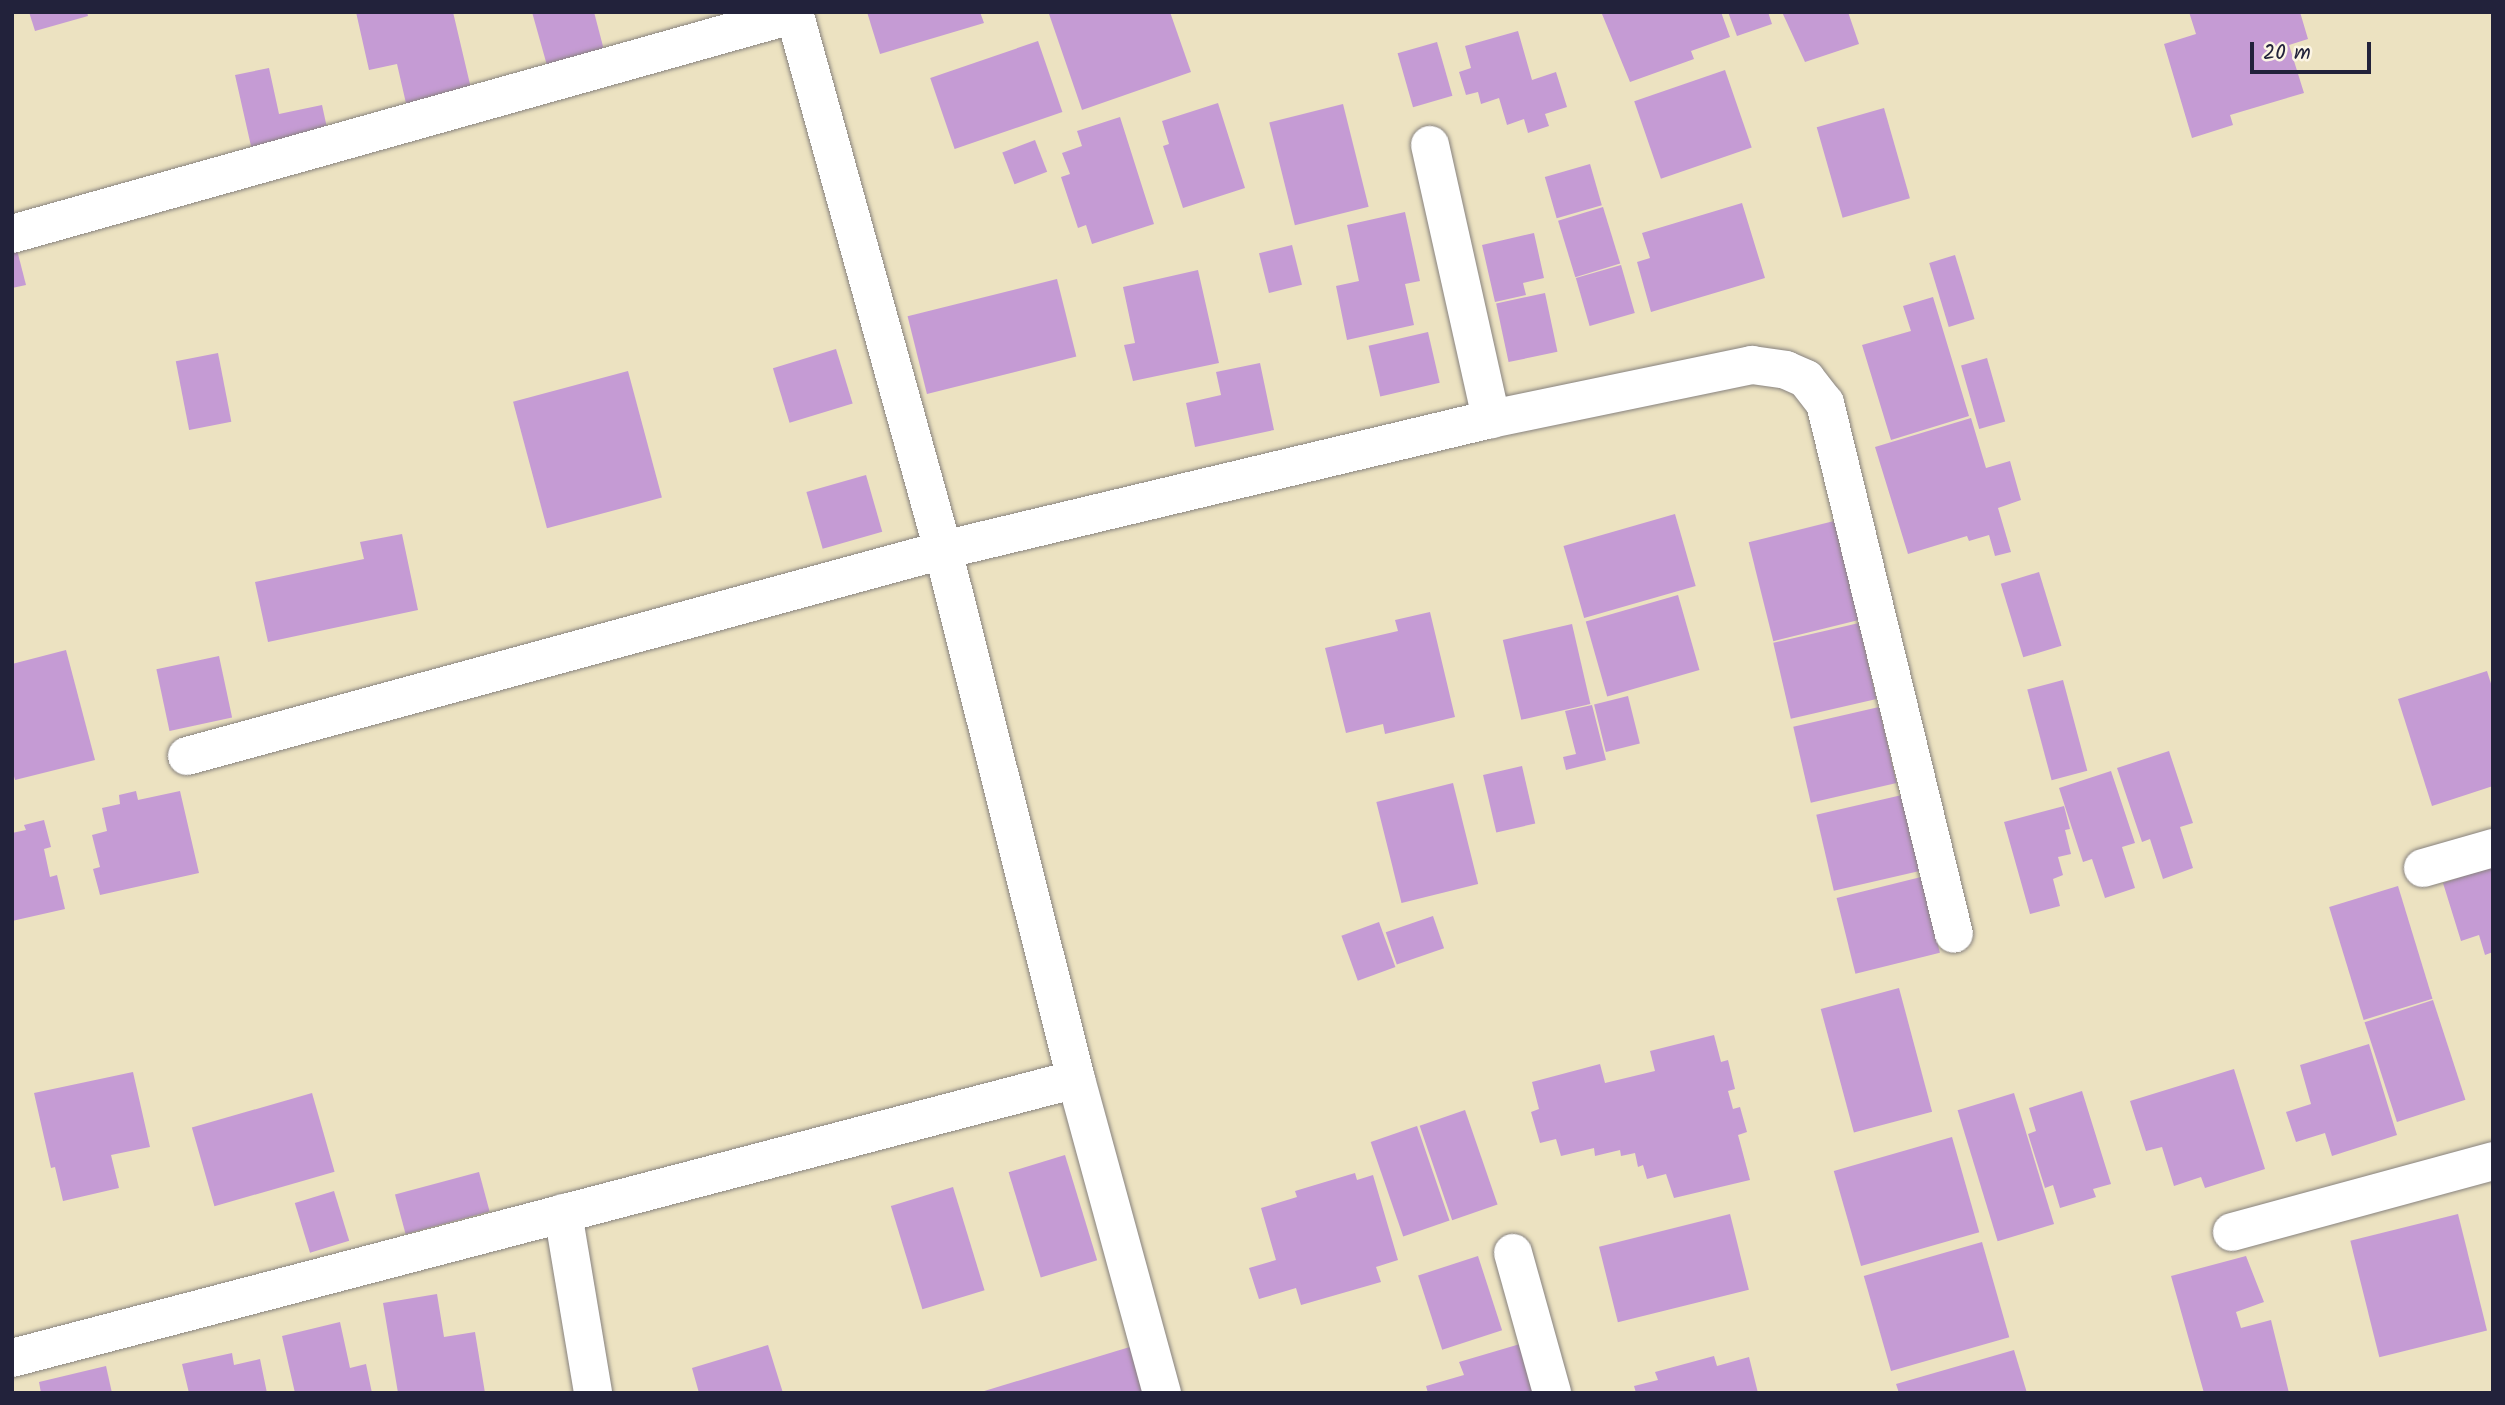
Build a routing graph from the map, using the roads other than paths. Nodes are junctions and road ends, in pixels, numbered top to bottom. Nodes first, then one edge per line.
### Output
1 (794, 13) edge
2 (1430, 145) dead end
3 (12, 234) edge
4 (1491, 419) junction
5 (943, 550) junction
6 (187, 755) dead end
7 (2493, 848) edge
8 (2423, 868) dead end
9 (1954, 934) dead end
10 (1076, 1079) junction
11 (2493, 1161) edge
12 (563, 1213) junction
13 (2232, 1232) dead end
14 (1513, 1253) dead end
15 (12, 1358) edge
16 (593, 1393) edge
17 (1162, 1393) edge
18 (1552, 1393) edge

1 - 3 street
1 - 5 street
2 - 4 street
4 - 5 street
4 - 9 street
5 - 6 street
5 - 10 street
7 - 8 street
10 - 12 street
10 - 17 street
11 - 13 street
12 - 15 street
12 - 16 street
14 - 18 street

